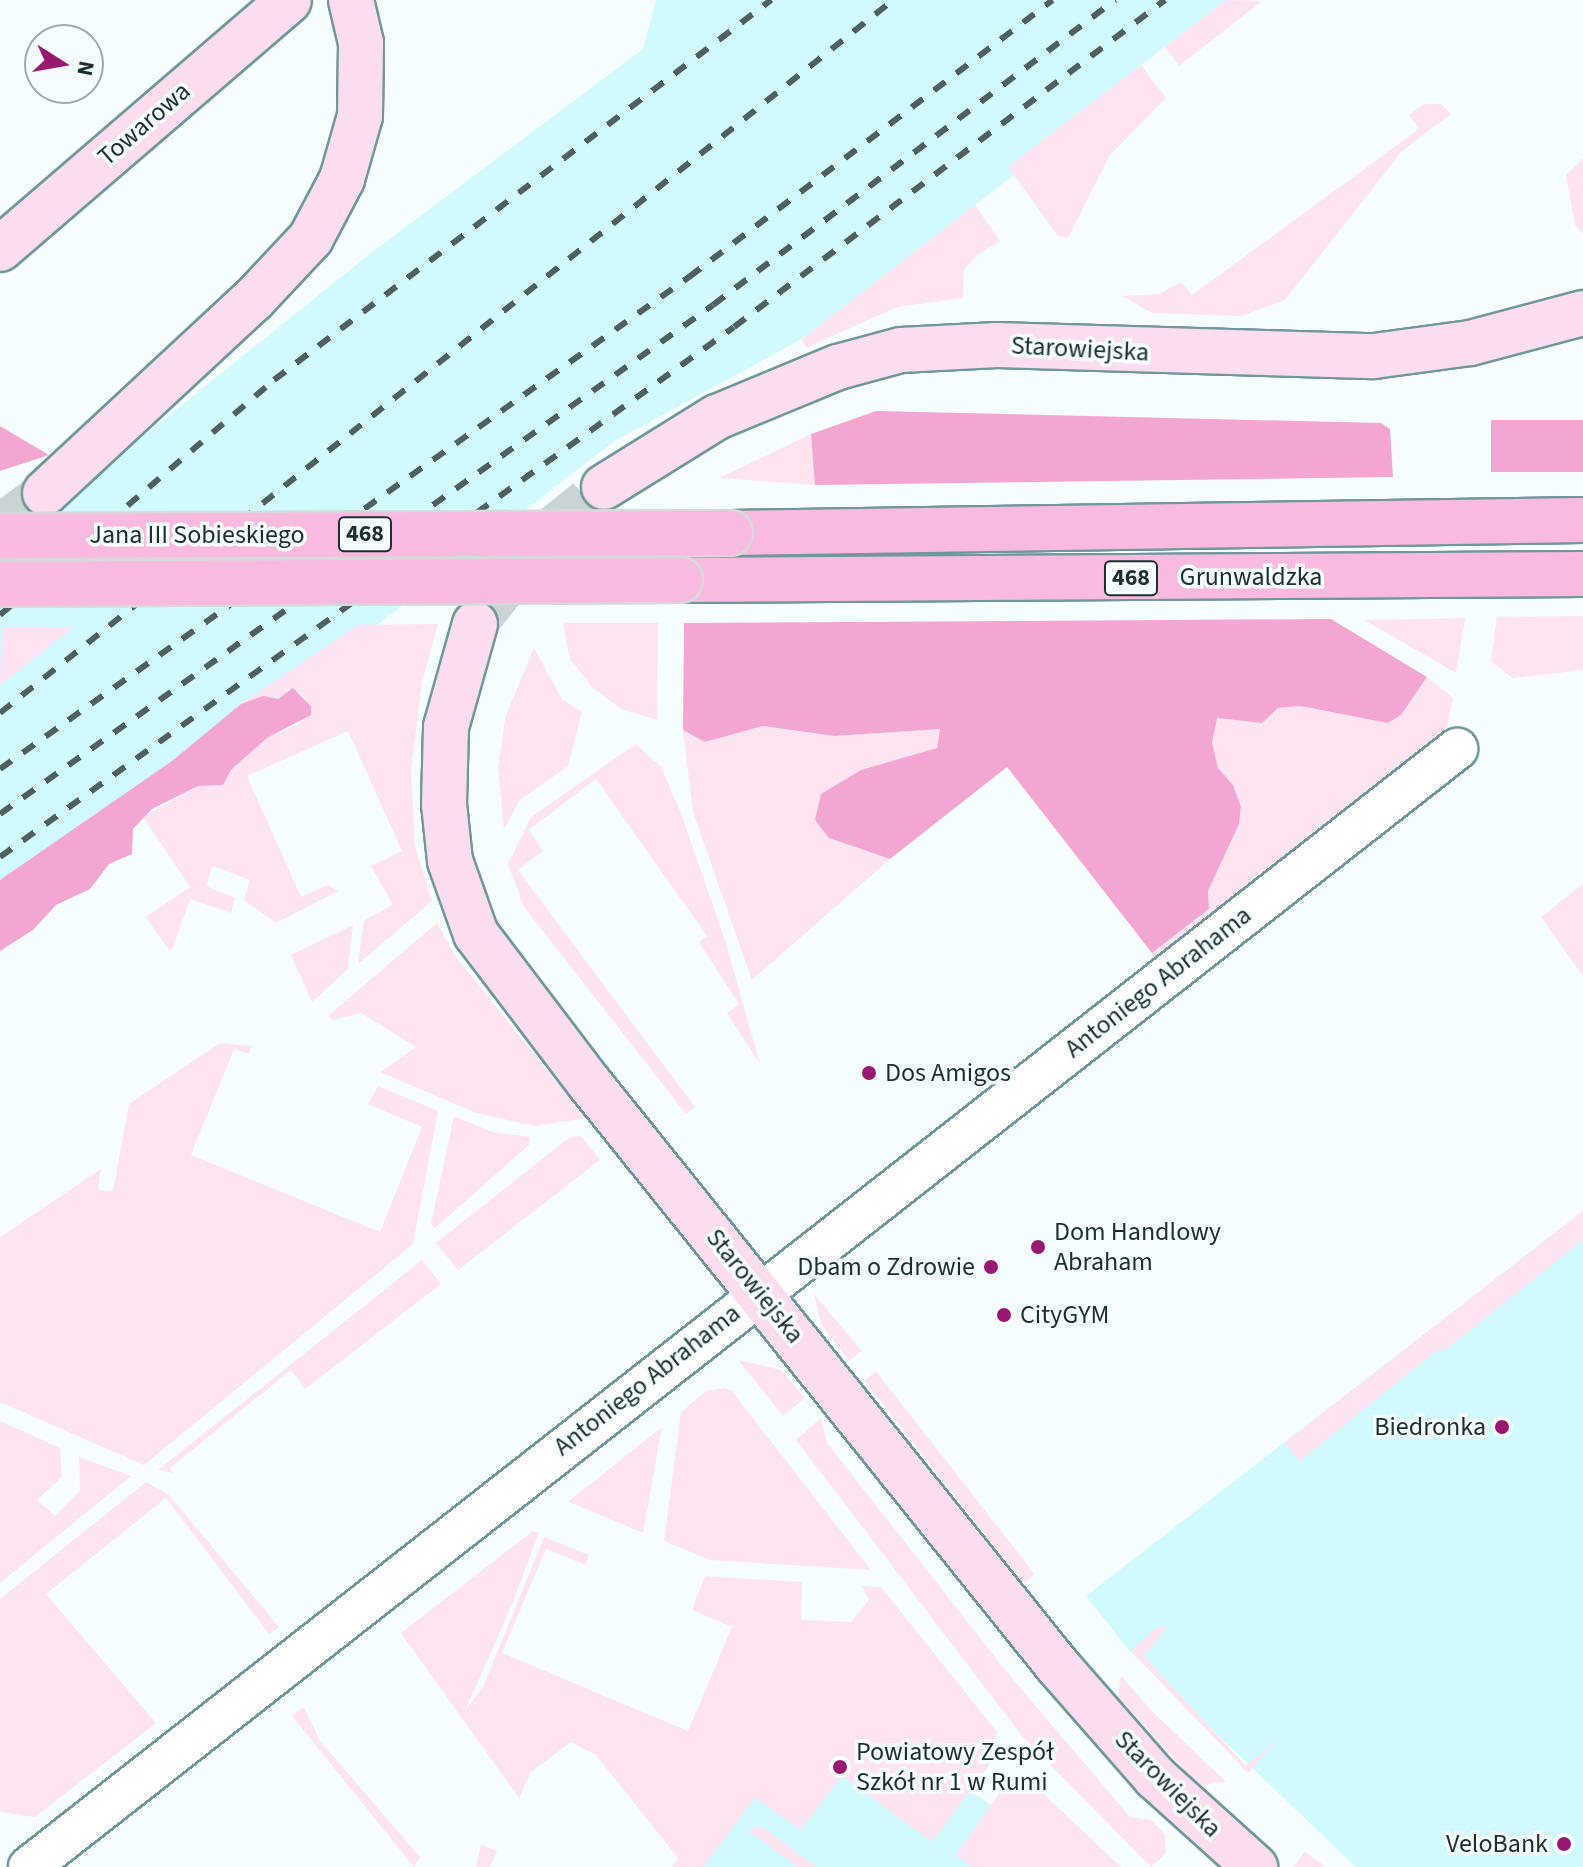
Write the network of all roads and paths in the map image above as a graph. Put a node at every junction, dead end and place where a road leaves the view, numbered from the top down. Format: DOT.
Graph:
graph roads {
  1 [pos="289,0"];
  2 [pos="351,0"];
  3 [pos="0,249"];
  4 [pos="1583,313"];
  5 [pos="604,487"];
  6 [pos="45,493"];
  7 [pos="1583,520"];
  8 [pos="730,533"];
  9 [pos="0,536"];
  10 [pos="1583,574"];
  11 [pos="680,580"];
  12 [pos="0,584"];
  13 [pos="475,624"];
  14 [pos="1457,749"];
  15 [pos="760,1291"];
  16 [pos="29,1867"];
  17 [pos="1255,1867"];
  1 -- 3 [label="main road, Towarowa"];
  2 -- 6 [label="main road"];
  4 -- 5 [label="main road, Starowiejska"];
  7 -- 8 [label="main road, Grunwaldzka / 468"];
  8 -- 9 [label="main road, Jana III Sobieskiego / 468, bridge"];
  10 -- 11 [label="main road, Grunwaldzka / 468"];
  11 -- 12 [label="main road, Jana III Sobieskiego / 468, bridge"];
  13 -- 15 [label="main road, Starowiejska"];
  14 -- 15 [label="street, Antoniego Abrahama"];
  15 -- 16 [label="street, Antoniego Abrahama"];
  15 -- 17 [label="main road, Starowiejska"];
}
